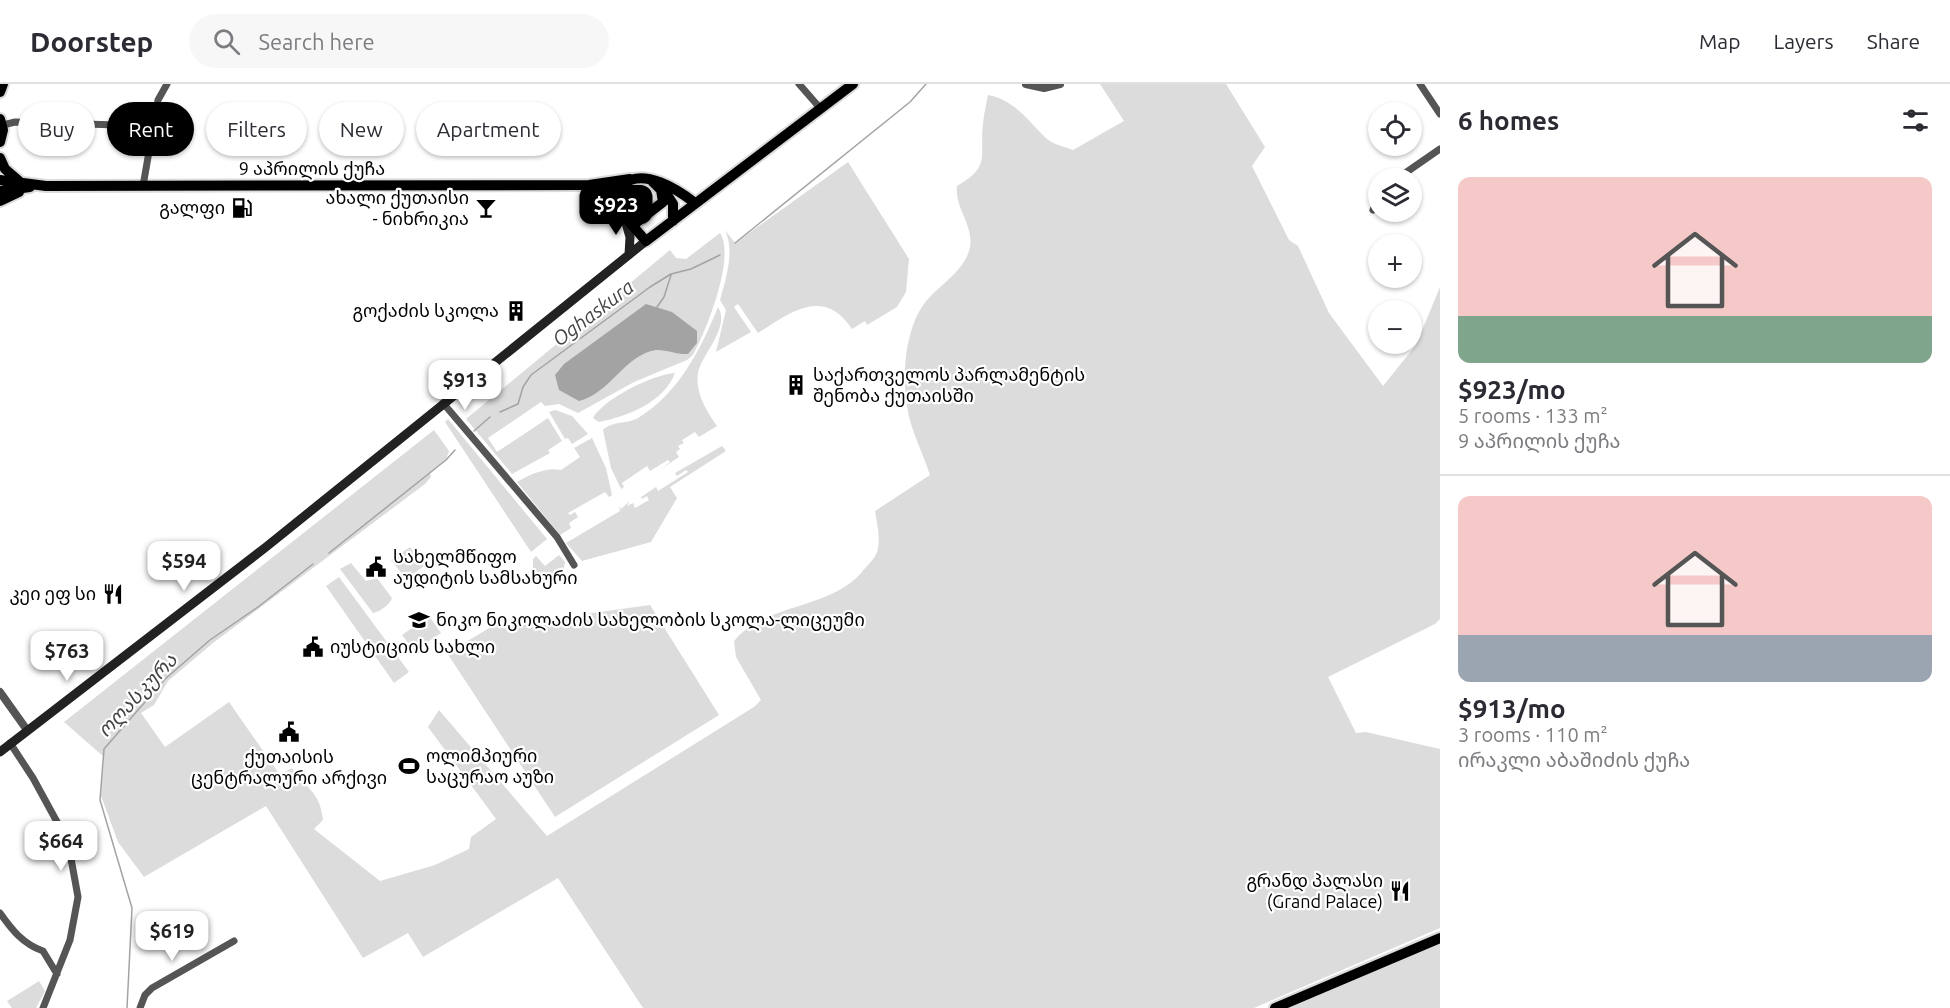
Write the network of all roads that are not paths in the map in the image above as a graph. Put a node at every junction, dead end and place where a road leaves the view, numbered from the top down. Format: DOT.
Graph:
graph roads {
  1 [pos="3,84"];
  2 [pos="166,84"];
  3 [pos="799,84"];
  4 [pos="853,84"];
  5 [pos="1026,84"];
  6 [pos="1060,84"];
  7 [pos="1420,84"];
  8 [pos="0,92"];
  9 [pos="158,102"];
  10 [pos="820,108"];
  11 [pos="1440,114"];
  12 [pos="1,122"];
  13 [pos="107,125"];
  14 [pos="0,142"];
  15 [pos="1440,149"];
  16 [pos="148,156"];
  17 [pos="0,158"];
  18 [pos="1412,168"];
  19 [pos="630,179"];
  20 [pos="0,180"];
  21 [pos="656,182"];
  22 [pos="592,185"];
  23 [pos="26,186"];
  24 [pos="143,186"];
  25 [pos="0,190"];
  26 [pos="0,201"];
  27 [pos="695,203"];
  28 [pos="624,216"];
  29 [pos="673,221"];
  30 [pos="646,241"];
  31 [pos="628,255"];
  32 [pos="443,403"];
  33 [pos="574,565"];
  34 [pos="0,692"];
  35 [pos="27,730"];
  36 [pos="10,743"];
  37 [pos="0,752"];
  38 [pos="0,913"];
  39 [pos="1440,938"];
  40 [pos="234,941"];
  41 [pos="57,974"];
  42 [pos="43,1008"];
  43 [pos="140,1008"];
  44 [pos="1275,1008"];
  1 -- 8 [label="main road"];
  2 -- 9 [label="street"];
  3 -- 10 [label="street"];
  4 -- 10 [label="main road"];
  5 -- 6 [label="street"];
  7 -- 11 [label="street"];
  10 -- 27 [label="main road"];
  12 -- 13 [label="street"];
  12 -- 14 [label="main road"];
  15 -- 18 [label="street"];
  16 -- 24 [label="street"];
  17 -- 23 [label="main road"];
  19 -- 21 [label="main road"];
  19 -- 22 [label="main road, 9 აპრილის ქუჩა"];
  19 -- 28 [label="main road"];
  20 -- 23 [label="main road"];
  21 -- 27 [label="main road"];
  21 -- 28 [label="main road"];
  21 -- 29 [label="main road"];
  22 -- 24 [label="main road, 9 აპრილის ქუჩა"];
  22 -- 28 [label="main road"];
  23 -- 24 [label="main road, 9 აპრილის ქუჩა"];
  23 -- 25 [label="main road"];
  23 -- 26 [label="main road"];
  27 -- 29 [label="main road"];
  28 -- 30 [label="main road"];
  28 -- 31 [label="main road"];
  29 -- 30 [label="main road"];
  30 -- 31 [label="main road"];
  31 -- 32 [label="main road"];
  32 -- 33 [label="street"];
  32 -- 35 [label="main road"];
  34 -- 35 [label="street"];
  35 -- 36 [label="main road"];
  36 -- 37 [label="main road"];
  36 -- 41 [label="street"];
  38 -- 41 [label="street"];
  39 -- 44 [label="main road"];
  40 -- 43 [label="street"];
  41 -- 42 [label="street"];
}
